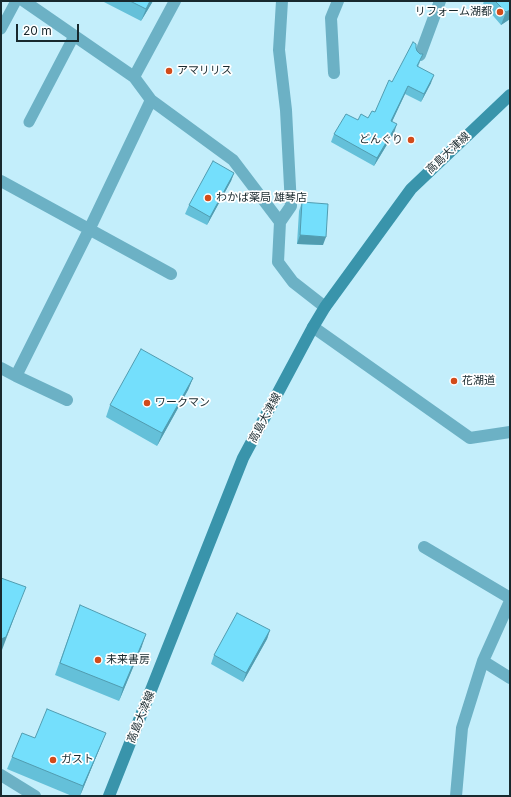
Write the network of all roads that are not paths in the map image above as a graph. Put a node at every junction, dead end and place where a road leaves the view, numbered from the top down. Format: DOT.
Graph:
graph roads {
  1 [pos="16,1"];
  2 [pos="24,1"];
  3 [pos="175,1"];
  4 [pos="282,1"];
  5 [pos="338,1"];
  6 [pos="440,1"];
  7 [pos="1,29"];
  8 [pos="74,36"];
  9 [pos="420,55"];
  10 [pos="334,72"];
  11 [pos="134,77"];
  12 [pos="510,95"];
  13 [pos="151,100"];
  14 [pos="29,122"];
  15 [pos="1,181"];
  16 [pos="280,222"];
  17 [pos="89,230"];
  18 [pos="171,274"];
  19 [pos="325,307"];
  20 [pos="313,327"];
  21 [pos="1,368"];
  22 [pos="16,376"];
  23 [pos="67,400"];
  24 [pos="510,432"];
  25 [pos="424,547"];
  26 [pos="510,598"];
  27 [pos="510,601"];
  28 [pos="483,661"];
  29 [pos="510,678"];
  30 [pos="1,775"];
  31 [pos="35,796"];
  32 [pos="109,796"];
  33 [pos="456,796"];
  1 -- 7 [label="lane"];
  2 -- 8 [label="street"];
  3 -- 11 [label="street"];
  4 -- 16 [label="street"];
  5 -- 10 [label="street"];
  6 -- 9 [label="street"];
  8 -- 11 [label="street"];
  8 -- 14 [label="lane"];
  11 -- 13 [label="street"];
  12 -- 19 [label="main road, 高島大津線"];
  13 -- 16 [label="street"];
  13 -- 17 [label="street"];
  15 -- 17 [label="street"];
  16 -- 19 [label="street"];
  17 -- 18 [label="street"];
  17 -- 22 [label="street"];
  19 -- 20 [label="main road, 高島大津線"];
  20 -- 24 [label="street"];
  20 -- 32 [label="main road, 高島大津線"];
  21 -- 22 [label="street"];
  22 -- 23 [label="street"];
  25 -- 26 [label="street"];
  27 -- 28 [label="street"];
  28 -- 29 [label="street"];
  28 -- 33 [label="street"];
  30 -- 31 [label="street"];
}
